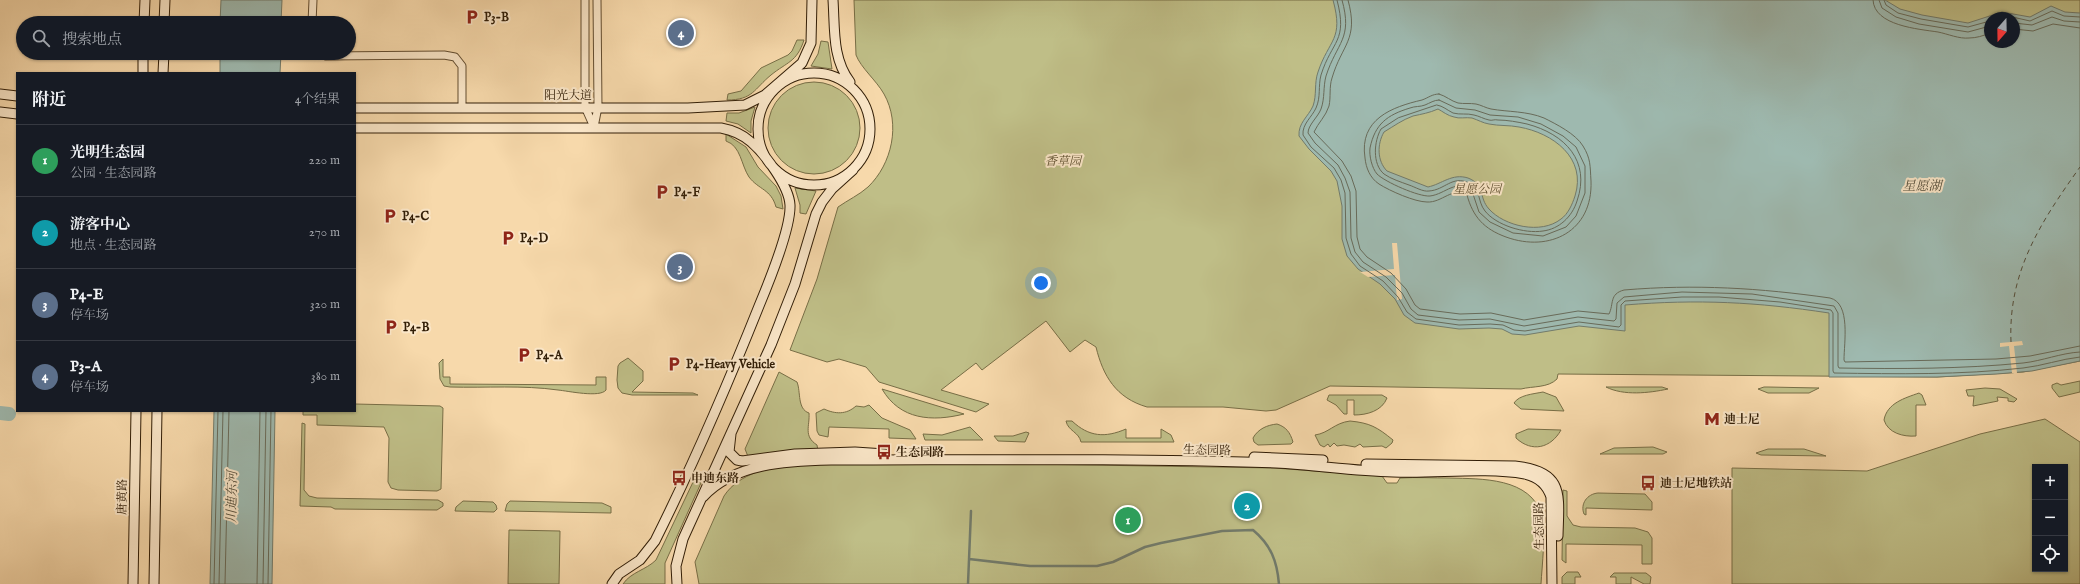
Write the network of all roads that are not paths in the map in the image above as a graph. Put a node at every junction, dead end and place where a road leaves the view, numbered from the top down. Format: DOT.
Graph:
graph roads {
  1 [pos="145,0"];
  2 [pos="165,0"];
  3 [pos="312,0"];
  4 [pos="585,0"];
  5 [pos="597,0"];
  6 [pos="812,0"];
  7 [pos="833,0"];
  8 [pos="144,16"];
  9 [pos="164,16"];
  10 [pos="312,16"];
  11 [pos="356,55"];
  12 [pos="144,60"];
  13 [pos="164,60"];
  14 [pos="143,72"];
  15 [pos="163,72"];
  16 [pos="776,86"];
  17 [pos="856,90"];
  18 [pos="0,94"];
  19 [pos="16,96"];
  20 [pos="462,107"];
  21 [pos="586,107"];
  22 [pos="598,107"];
  23 [pos="356,108"];
  24 [pos="0,112"];
  25 [pos="16,114"];
  26 [pos="594,127"];
  27 [pos="356,128"];
  28 [pos="768,161"];
  29 [pos="853,170"];
  30 [pos="136,412"];
  31 [pos="157,412"];
  32 [pos="731,434"];
  33 [pos="703,497"];
  34 [pos="133,584"];
  35 [pos="154,584"];
  36 [pos="612,584"];
  37 [pos="677,584"];
  38 [pos="1552,584"];
  39 [pos="1558,584"];
  1 -- 8 [label="street"];
  2 -- 9 [label="street"];
  3 -- 10 [label="street"];
  4 -- 21 [label="street"];
  5 -- 22 [label="street"];
  6 -- 16 [label="street"];
  7 -- 17 [label="street"];
  11 -- 20 [label="street"];
  12 -- 14 [label="street"];
  13 -- 15 [label="street"];
  16 -- 17 [label="street"];
  16 -- 22 [label="street, 阳光大道"];
  16 -- 28 [label="street"];
  17 -- 29 [label="street"];
  18 -- 19 [label="street"];
  20 -- 21 [label="street, 阳光大道"];
  20 -- 23 [label="street, 阳光大道"];
  21 -- 22 [label="street, 阳光大道"];
  21 -- 26 [label="street"];
  22 -- 26 [label="street"];
  24 -- 25 [label="street"];
  26 -- 27 [label="street"];
  26 -- 28 [label="street"];
  28 -- 29 [label="street"];
  28 -- 36 [label="street"];
  29 -- 32 [label="street"];
  30 -- 34 [label="street, 唐黄路"];
  31 -- 35 [label="street"];
  32 -- 33 [label="street"];
  32 -- 39 [label="street, 生态园路"];
  33 -- 37 [label="street"];
  33 -- 38 [label="street, 生态园路"];
}
